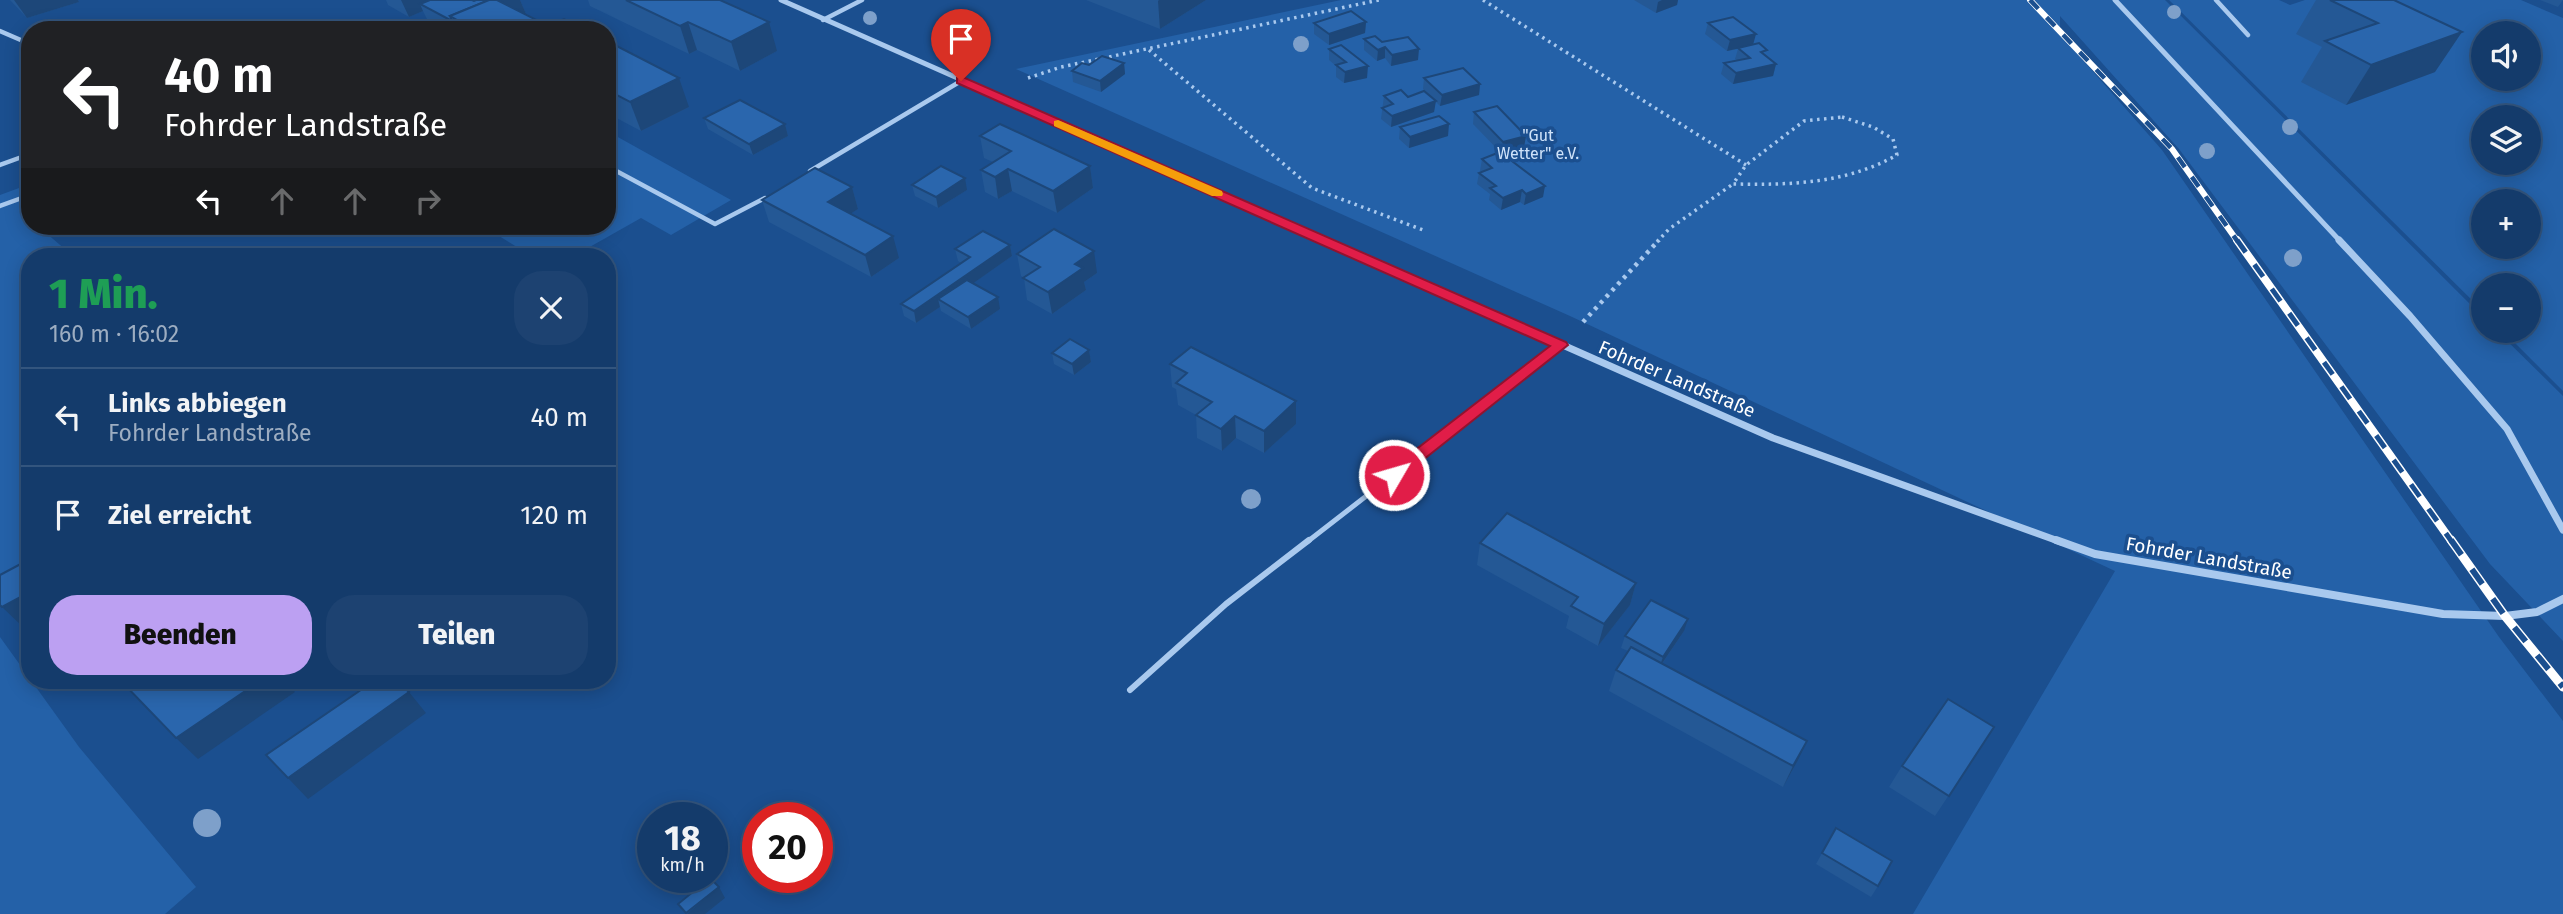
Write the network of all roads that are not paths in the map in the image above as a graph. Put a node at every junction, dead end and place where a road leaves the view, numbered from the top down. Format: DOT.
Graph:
graph roads {
  1 [pos="781,0"];
  2 [pos="862,0"];
  3 [pos="2115,0"];
  4 [pos="2216,0"];
  5 [pos="823,20"];
  6 [pos="0,31"];
  7 [pos="2248,35"];
  8 [pos="21,40"];
  9 [pos="961,81"];
  10 [pos="21,157"];
  11 [pos="0,165"];
  12 [pos="616,171"];
  13 [pos="806,174"];
  14 [pos="769,196"];
  15 [pos="21,198"];
  16 [pos="0,206"];
  17 [pos="1560,345"];
  18 [pos="2563,530"];
  19 [pos="2563,599"];
  20 [pos="1130,690"];
  1 -- 5 [label="street, Fohrder Landstraße"];
  2 -- 5 [label="lane"];
  3 -- 18 [label="street"];
  4 -- 7 [label="lane"];
  5 -- 9 [label="street, Fohrder Landstraße"];
  6 -- 8 [label="lane"];
  9 -- 13 [label="lane"];
  9 -- 17 [label="street, Fohrder Landstraße"];
  10 -- 11 [label="lane"];
  12 -- 14 [label="lane"];
  15 -- 16 [label="lane"];
  17 -- 19 [label="street, Fohrder Landstraße"];
  17 -- 20 [label="lane"];
}
